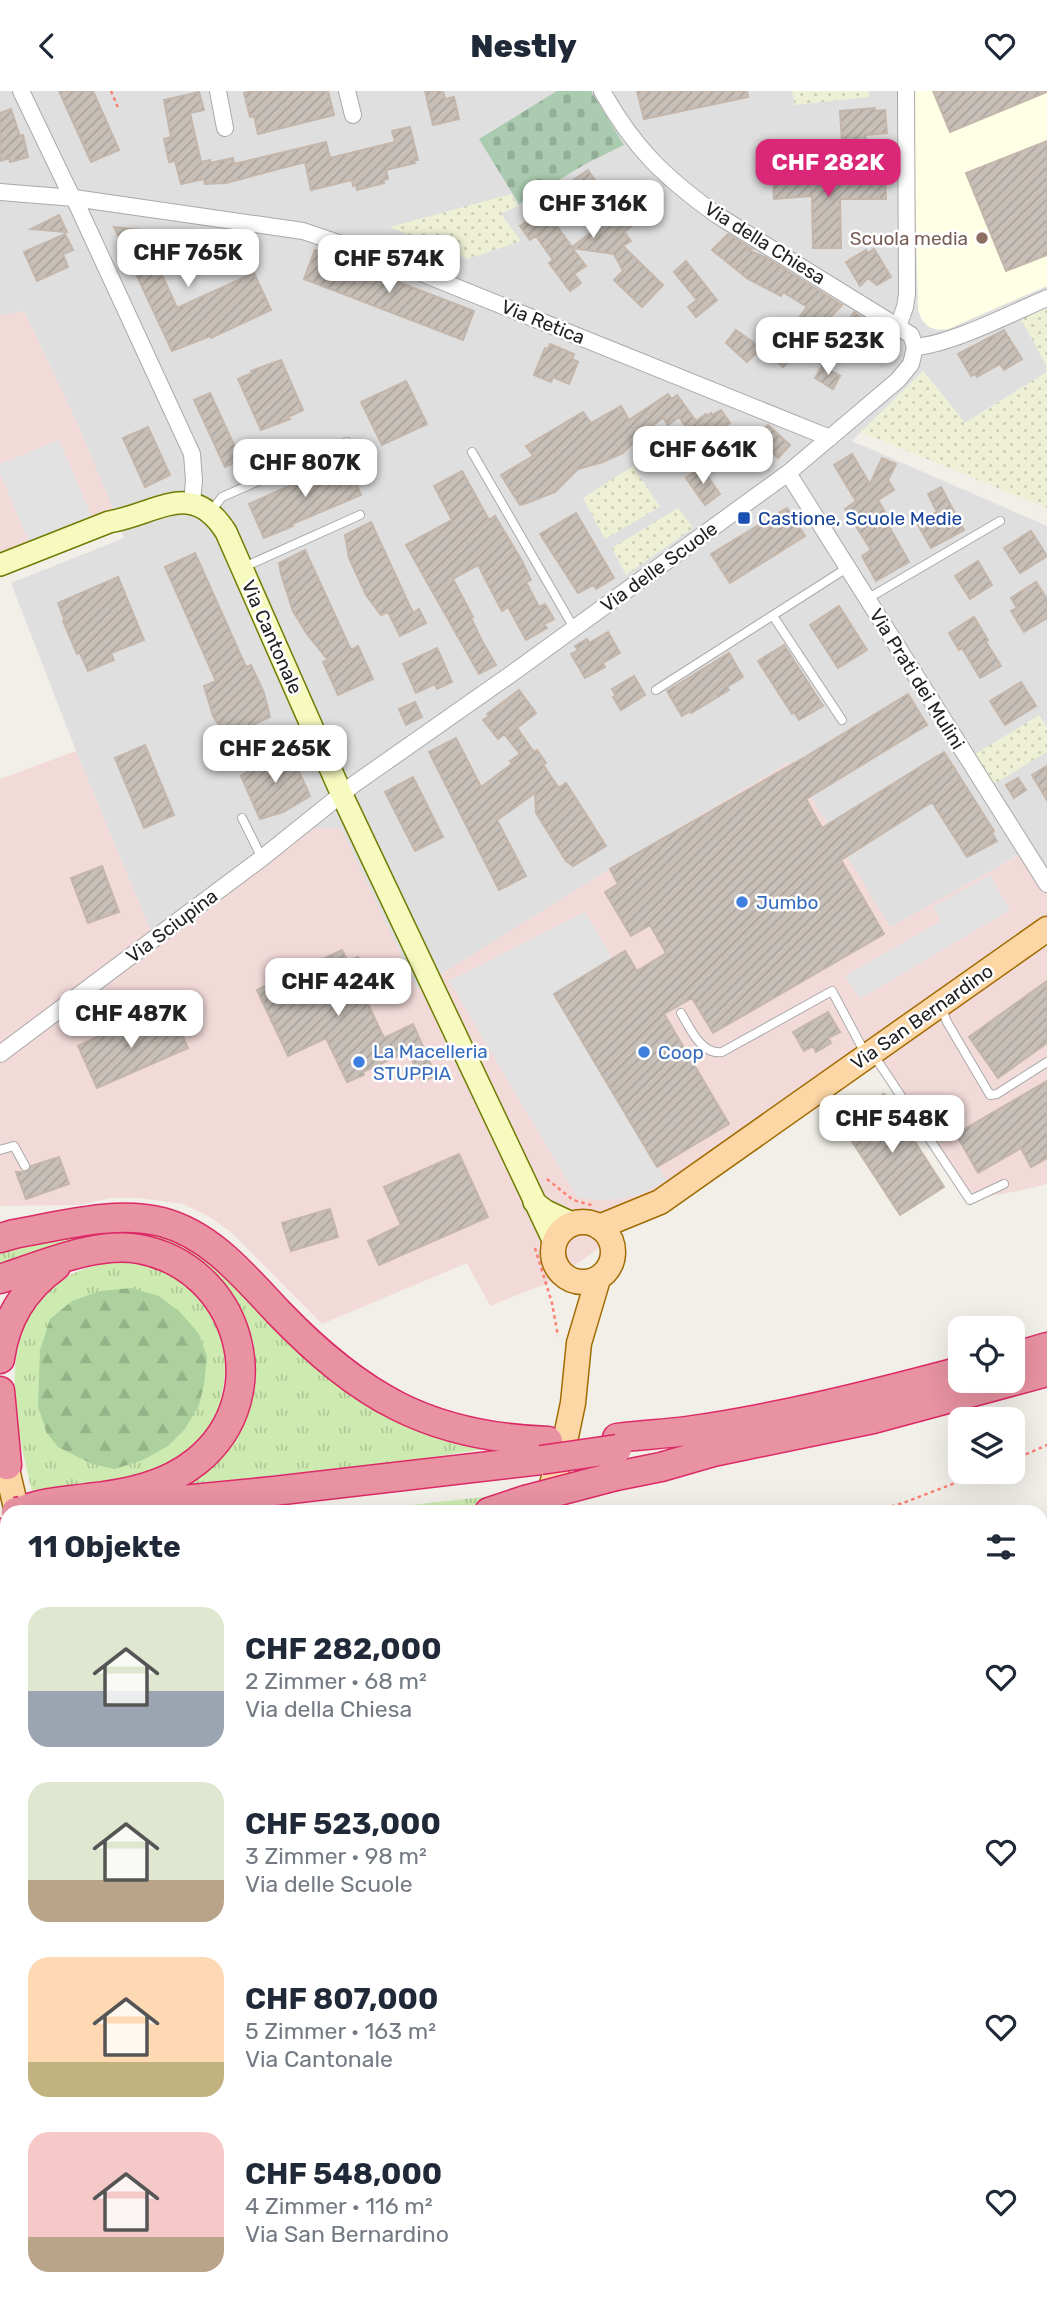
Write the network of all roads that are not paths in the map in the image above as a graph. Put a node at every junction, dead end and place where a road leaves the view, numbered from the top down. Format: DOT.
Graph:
graph roads {
  1 [pos="22,91"];
  2 [pos="218,91"];
  3 [pos="347,91"];
  4 [pos="602,91"];
  5 [pos="906,91"];
  6 [pos="353,115"];
  7 [pos="225,128"];
  8 [pos="0,192"];
  9 [pos="74,198"];
  10 [pos="1047,298"];
  11 [pos="898,327"];
  12 [pos="915,347"];
  13 [pos="830,438"];
  14 [pos="347,442"];
  15 [pos="471,452"];
  16 [pos="788,474"];
  17 [pos="201,507"];
  18 [pos="360,515"];
  19 [pos="128,519"];
  20 [pos="1000,521"];
  21 [pos="0,565"];
  22 [pos="242,568"];
  23 [pos="847,568"];
  24 [pos="0,579"];
  25 [pos="867,600"];
  26 [pos="773,616"];
  27 [pos="574,628"];
  28 [pos="656,690"];
  29 [pos="842,720"];
  30 [pos="342,795"];
  31 [pos="242,818"];
  32 [pos="262,859"];
  33 [pos="1047,884"];
  34 [pos="1047,929"];
  35 [pos="940,1003"];
  36 [pos="681,1013"];
  37 [pos="1,1051"];
  38 [pos="869,1054"];
  39 [pos="1047,1062"];
  40 [pos="0,1150"];
  41 [pos="25,1166"];
  42 [pos="1004,1184"];
  43 [pos="534,1202"];
  44 [pos="660,1202"];
  45 [pos="598,1217"];
  46 [pos="574,1224"];
  47 [pos="5,1234"];
  48 [pos="544,1245"];
  49 [pos="613,1253"];
  50 [pos="71,1257"];
  51 [pos="0,1279"];
  52 [pos="597,1279"];
  53 [pos="570,1280"];
  54 [pos="569,1340"];
  55 [pos="1047,1347"];
  56 [pos="1025,1353"];
  57 [pos="0,1359"];
  58 [pos="1047,1372"];
  59 [pos="948,1374"];
  60 [pos="0,1391"];
  61 [pos="4,1454"];
  62 [pos="617,1457"];
  63 [pos="537,1478"];
  64 [pos="27,1505"];
  65 [pos="56,1505"];
  66 [pos="93,1505"];
  67 [pos="276,1505"];
  68 [pos="499,1505"];
  1 -- 9 [label="street"];
  2 -- 7 [label="street"];
  3 -- 6 [label="street"];
  4 -- 11 [label="street, Via della Chiesa"];
  5 -- 11 [label="street"];
  8 -- 9 [label="street, Via Retica"];
  9 -- 13 [label="street, Via Retica"];
  9 -- 17 [label="street"];
  10 -- 12 [label="street"];
  11 -- 12 [label="street, Via della Chiesa"];
  12 -- 13 [label="street, Via delle Scuole"];
  13 -- 16 [label="street, Via delle Scuole"];
  14 -- 17 [label="lane"];
  15 -- 27 [label="lane"];
  16 -- 23 [label="street, Via Prati dei Mulini"];
  16 -- 27 [label="street, Via delle Scuole"];
  17 -- 19 [label="street"];
  17 -- 22 [label="street, Via Cantonale"];
  18 -- 22 [label="lane"];
  19 -- 21 [label="street"];
  19 -- 24 [label="street"];
  20 -- 25 [label="lane"];
  22 -- 30 [label="street, Via Cantonale"];
  23 -- 25 [label="street, Via Prati dei Mulini"];
  23 -- 26 [label="lane"];
  25 -- 33 [label="street, Via Prati dei Mulini"];
  26 -- 28 [label="lane"];
  26 -- 29 [label="lane"];
  27 -- 30 [label="street, Via delle Scuole"];
  30 -- 32 [label="street, Via Sciupina"];
  30 -- 43 [label="street, Via Cantonale"];
  31 -- 32 [label="lane"];
  32 -- 37 [label="street, Via Sciupina"];
  34 -- 35 [label="main road, Via San Bernardino"];
  35 -- 38 [label="main road, Via San Bernardino"];
  35 -- 39 [label="lane"];
  36 -- 38 [label="lane"];
  38 -- 42 [label="lane"];
  38 -- 44 [label="main road, Via San Bernardino"];
  40 -- 41 [label="lane"];
  43 -- 46 [label="street"];
  43 -- 48 [label="street, Via Cantonale"];
  44 -- 45 [label="main road, Via San Bernardino"];
  44 -- 49 [label="main road, Via San Bernardino"];
  45 -- 46 [label="main road"];
  45 -- 49 [label="main road"];
  46 -- 48 [label="main road"];
  47 -- 63 [label="highway"];
  48 -- 53 [label="main road"];
  49 -- 52 [label="main road"];
  50 -- 51 [label="highway"];
  50 -- 57 [label="highway"];
  50 -- 65 [label="highway"];
  52 -- 53 [label="main road"];
  52 -- 54 [label="main road"];
  53 -- 54 [label="main road"];
  54 -- 63 [label="main road"];
  55 -- 56 [label="highway"];
  58 -- 62 [label="highway"];
  59 -- 62 [label="highway"];
  60 -- 61 [label="highway"];
  61 -- 64 [label="main road"];
  62 -- 63 [label="highway"];
  62 -- 63 [label="highway"];
  63 -- 66 [label="highway"];
  63 -- 67 [label="highway"];
  63 -- 68 [label="highway"];
}
